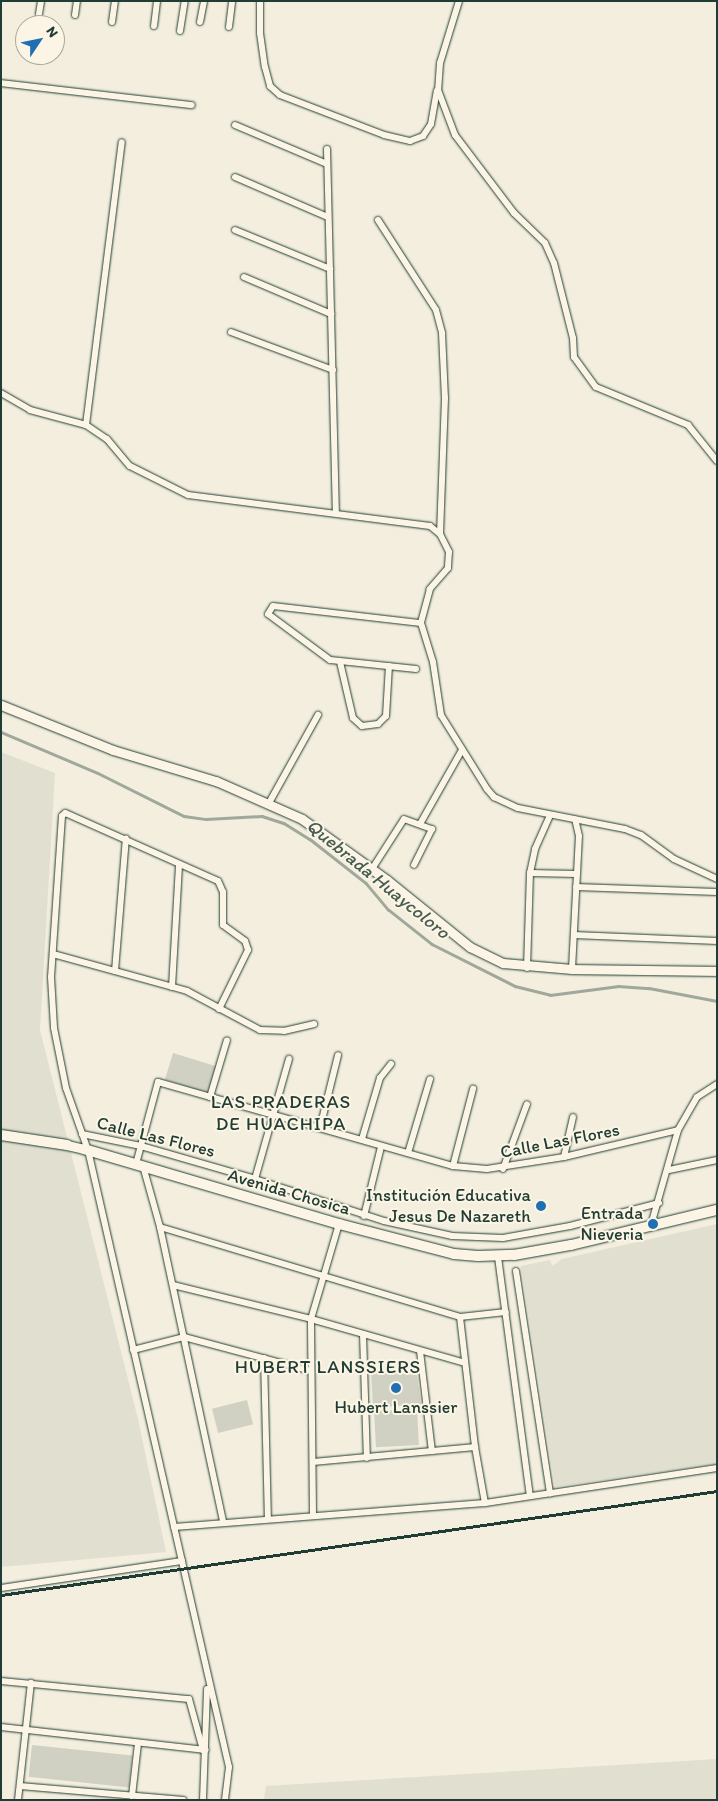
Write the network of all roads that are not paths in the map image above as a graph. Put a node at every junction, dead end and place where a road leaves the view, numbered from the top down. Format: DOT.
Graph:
graph roads {
  1 [pos="41,1"];
  2 [pos="77,1"];
  3 [pos="115,1"];
  4 [pos="157,1"];
  5 [pos="185,1"];
  6 [pos="204,1"];
  7 [pos="232,1"];
  8 [pos="260,1"];
  9 [pos="459,1"];
  10 [pos="39,14"];
  11 [pos="75,15"];
  12 [pos="112,22"];
  13 [pos="200,22"];
  14 [pos="154,26"];
  15 [pos="229,26"];
  16 [pos="180,31"];
  17 [pos="1,84"];
  18 [pos="438,90"];
  19 [pos="192,104"];
  20 [pos="236,125"];
  21 [pos="122,142"];
  22 [pos="327,149"];
  23 [pos="327,164"];
  24 [pos="234,177"];
  25 [pos="328,217"];
  26 [pos="378,220"];
  27 [pos="236,230"];
  28 [pos="330,269"];
  29 [pos="244,276"];
  30 [pos="331,314"];
  31 [pos="231,332"];
  32 [pos="333,370"];
  33 [pos="1,393"];
  34 [pos="86,425"];
  35 [pos="717,461"];
  36 [pos="336,512"];
  37 [pos="440,534"];
  38 [pos="422,623"];
  39 [pos="340,662"];
  40 [pos="389,666"];
  41 [pos="416,669"];
  42 [pos="1,705"];
  43 [pos="318,715"];
  44 [pos="462,750"];
  45 [pos="269,803"];
  46 [pos="550,815"];
  47 [pos="575,819"];
  48 [pos="420,824"];
  49 [pos="126,838"];
  50 [pos="179,864"];
  51 [pos="414,865"];
  52 [pos="372,869"];
  53 [pos="530,873"];
  54 [pos="577,874"];
  55 [pos="717,878"];
  56 [pos="576,887"];
  57 [pos="717,892"];
  58 [pos="574,935"];
  59 [pos="717,941"];
  60 [pos="53,954"];
  61 [pos="527,968"];
  62 [pos="572,969"];
  63 [pos="115,971"];
  64 [pos="717,971"];
  65 [pos="172,987"];
  66 [pos="219,1009"];
  67 [pos="314,1024"];
  68 [pos="227,1040"];
  69 [pos="338,1055"];
  70 [pos="289,1059"];
  71 [pos="391,1064"];
  72 [pos="430,1079"];
  73 [pos="717,1084"];
  74 [pos="473,1089"];
  75 [pos="210,1097"];
  76 [pos="527,1104"];
  77 [pos="273,1116"];
  78 [pos="573,1117"];
  79 [pos="320,1128"];
  80 [pos="678,1130"];
  81 [pos="82,1134"];
  82 [pos="1,1135"];
  83 [pos="362,1139"];
  84 [pos="66,1145"];
  85 [pos="140,1146"];
  86 [pos="381,1146"];
  87 [pos="86,1150"];
  88 [pos="408,1153"];
  89 [pos="564,1157"];
  90 [pos="717,1160"];
  91 [pos="139,1165"];
  92 [pos="453,1166"];
  93 [pos="503,1169"];
  94 [pos="669,1170"];
  95 [pos="255,1179"];
  96 [pos="658,1202"];
  97 [pos="717,1210"];
  98 [pos="364,1216"];
  99 [pos="339,1224"];
  100 [pos="651,1225"];
  101 [pos="160,1227"];
  102 [pos="498,1257"];
  103 [pos="516,1271"];
  104 [pos="323,1275"];
  105 [pos="173,1285"];
  106 [pos="506,1312"];
  107 [pos="460,1317"];
  108 [pos="311,1319"];
  109 [pos="363,1334"];
  110 [pos="184,1337"];
  111 [pos="133,1350"];
  112 [pos="420,1351"];
  113 [pos="264,1358"];
  114 [pos="465,1364"];
  115 [pos="311,1371"];
  116 [pos="475,1447"];
  117 [pos="432,1452"];
  118 [pos="367,1458"];
  119 [pos="313,1462"];
  120 [pos="717,1468"];
  121 [pos="550,1493"];
  122 [pos="530,1496"];
  123 [pos="485,1503"];
  124 [pos="313,1515"];
  125 [pos="268,1519"];
  126 [pos="223,1522"];
  127 [pos="174,1527"];
  128 [pos="182,1561"];
  129 [pos="1,1588"];
  130 [pos="207,1679"];
  131 [pos="1,1681"];
  132 [pos="31,1684"];
  133 [pos="1,1727"];
  134 [pos="26,1730"];
  135 [pos="138,1743"];
  136 [pos="204,1750"];
  137 [pos="20,1786"];
  138 [pos="132,1796"];
  139 [pos="18,1800"];
  140 [pos="183,1800"];
  141 [pos="203,1800"];
  142 [pos="225,1800"];
  1 -- 10 [label="street"];
  2 -- 11 [label="street"];
  3 -- 12 [label="street"];
  4 -- 14 [label="street"];
  5 -- 16 [label="street"];
  6 -- 13 [label="street"];
  7 -- 15 [label="street"];
  8 -- 18 [label="street"];
  9 -- 18 [label="street"];
  17 -- 19 [label="street"];
  18 -- 35 [label="street"];
  20 -- 23 [label="street"];
  21 -- 34 [label="street"];
  22 -- 23 [label="street"];
  23 -- 25 [label="street"];
  24 -- 25 [label="street"];
  25 -- 28 [label="street"];
  26 -- 37 [label="street"];
  27 -- 28 [label="street"];
  28 -- 30 [label="street"];
  29 -- 30 [label="street"];
  30 -- 32 [label="street"];
  31 -- 32 [label="street"];
  32 -- 36 [label="street"];
  33 -- 34 [label="street"];
  34 -- 36 [label="street"];
  36 -- 37 [label="street"];
  37 -- 38 [label="street"];
  38 -- 39 [label="street"];
  38 -- 44 [label="street"];
  39 -- 40 [label="street"];
  39 -- 40 [label="street"];
  40 -- 41 [label="street"];
  42 -- 45 [label="main road"];
  43 -- 45 [label="street"];
  44 -- 46 [label="street"];
  44 -- 48 [label="street"];
  45 -- 52 [label="main road"];
  46 -- 47 [label="street"];
  46 -- 53 [label="street"];
  47 -- 54 [label="street"];
  47 -- 55 [label="street"];
  48 -- 51 [label="street"];
  48 -- 52 [label="street"];
  49 -- 50 [label="street"];
  49 -- 60 [label="street"];
  49 -- 63 [label="street"];
  50 -- 65 [label="street"];
  50 -- 66 [label="street"];
  52 -- 61 [label="main road"];
  53 -- 54 [label="street"];
  53 -- 61 [label="street"];
  54 -- 56 [label="street"];
  56 -- 57 [label="street"];
  56 -- 58 [label="street"];
  58 -- 59 [label="street"];
  58 -- 62 [label="street"];
  60 -- 63 [label="street"];
  60 -- 81 [label="street"];
  61 -- 62 [label="main road"];
  62 -- 64 [label="main road"];
  63 -- 65 [label="street"];
  65 -- 66 [label="street"];
  66 -- 67 [label="street"];
  68 -- 75 [label="street"];
  69 -- 79 [label="street"];
  70 -- 77 [label="street"];
  71 -- 83 [label="street"];
  72 -- 88 [label="street"];
  73 -- 80 [label="street"];
  74 -- 92 [label="street"];
  75 -- 77 [label="street, Calle Las Flores"];
  75 -- 85 [label="street, Calle Las Flores"];
  76 -- 93 [label="street"];
  77 -- 79 [label="street, Calle Las Flores"];
  77 -- 95 [label="street"];
  78 -- 89 [label="street"];
  79 -- 83 [label="street, Calle Las Flores"];
  80 -- 89 [label="street, Calle Las Flores"];
  80 -- 94 [label="street"];
  81 -- 85 [label="street, Calle Las Flores"];
  81 -- 87 [label="street"];
  82 -- 84 [label="main road, Avenida Chosica"];
  83 -- 86 [label="street, Calle Las Flores"];
  84 -- 87 [label="main road, Avenida Chosica"];
  85 -- 91 [label="street"];
  85 -- 95 [label="street, Calle Las Flores"];
  86 -- 88 [label="street, Calle Las Flores"];
  86 -- 98 [label="street"];
  87 -- 91 [label="main road, Avenida Chosica"];
  87 -- 111 [label="street"];
  88 -- 92 [label="street, Calle Las Flores"];
  89 -- 93 [label="street, Calle Las Flores"];
  90 -- 94 [label="street"];
  91 -- 99 [label="main road, Avenida Chosica"];
  91 -- 101 [label="street"];
  92 -- 93 [label="street, Calle Las Flores"];
  94 -- 96 [label="street"];
  95 -- 98 [label="street, Calle Las Flores"];
  96 -- 98 [label="street, Calle Las Flores"];
  96 -- 100 [label="street"];
  97 -- 100 [label="main road, Avenida Chosica"];
  99 -- 102 [label="main road, Avenida Chosica"];
  99 -- 104 [label="street"];
  100 -- 102 [label="main road, Avenida Chosica"];
  101 -- 104 [label="street"];
  101 -- 105 [label="street"];
  102 -- 106 [label="street"];
  103 -- 121 [label="street"];
  104 -- 107 [label="street"];
  104 -- 108 [label="street"];
  105 -- 108 [label="street"];
  105 -- 110 [label="street"];
  106 -- 107 [label="street"];
  106 -- 122 [label="street"];
  107 -- 114 [label="street"];
  108 -- 109 [label="street"];
  108 -- 115 [label="street"];
  109 -- 112 [label="street"];
  109 -- 118 [label="street"];
  110 -- 111 [label="street"];
  110 -- 113 [label="street"];
  110 -- 126 [label="street"];
  111 -- 127 [label="street"];
  112 -- 114 [label="street"];
  112 -- 117 [label="street"];
  113 -- 115 [label="street"];
  113 -- 125 [label="street"];
  114 -- 116 [label="street"];
  115 -- 119 [label="street"];
  116 -- 117 [label="street"];
  116 -- 123 [label="street"];
  117 -- 118 [label="street"];
  118 -- 119 [label="street"];
  119 -- 124 [label="street"];
  120 -- 121 [label="street"];
  121 -- 122 [label="street"];
  122 -- 123 [label="street"];
  123 -- 124 [label="street"];
  124 -- 125 [label="street"];
  125 -- 126 [label="street"];
  126 -- 127 [label="street"];
  127 -- 128 [label="street"];
  128 -- 129 [label="street"];
  128 -- 130 [label="street"];
  130 -- 136 [label="street"];
  130 -- 142 [label="street"];
  131 -- 132 [label="street"];
  132 -- 134 [label="street"];
  132 -- 136 [label="street"];
  133 -- 134 [label="street"];
  134 -- 135 [label="street"];
  134 -- 137 [label="street"];
  135 -- 136 [label="street"];
  135 -- 138 [label="street"];
  136 -- 141 [label="street"];
  137 -- 138 [label="street"];
  137 -- 139 [label="street"];
  138 -- 140 [label="street"];
}
